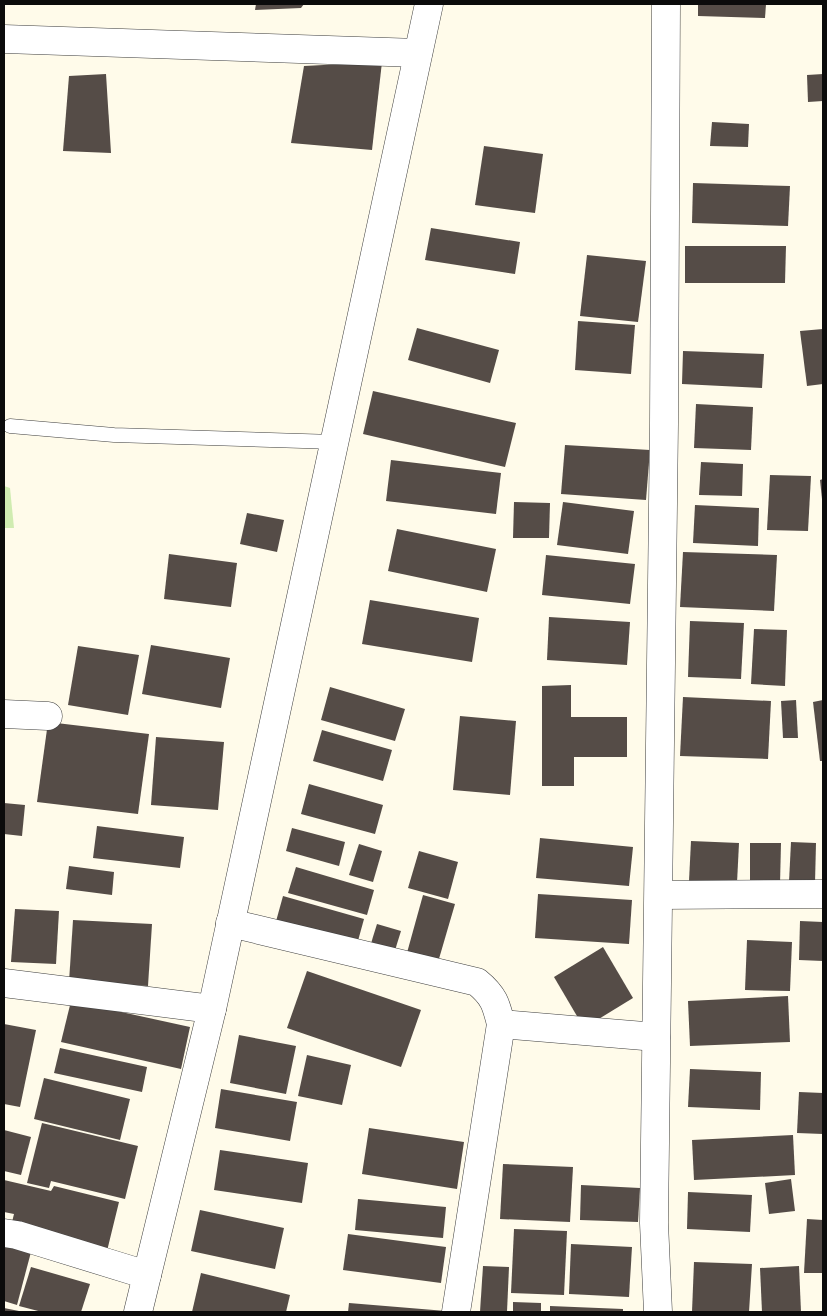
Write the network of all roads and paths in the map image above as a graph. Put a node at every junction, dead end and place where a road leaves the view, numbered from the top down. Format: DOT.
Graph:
graph roads {
  1 [pos="429,4"];
  2 [pos="666,4"];
  3 [pos="4,39"];
  4 [pos="418,53"];
  5 [pos="10,426"];
  6 [pos="335,442"];
  7 [pos="4,714"];
  8 [pos="48,716"];
  9 [pos="823,894"];
  10 [pos="659,895"];
  11 [pos="230,924"];
  12 [pos="4,983"];
  13 [pos="212,1009"];
  14 [pos="501,1024"];
  15 [pos="656,1037"];
  16 [pos="4,1233"];
  17 [pos="147,1275"];
  18 [pos="138,1312"];
  19 [pos="456,1312"];
  20 [pos="658,1312"];
  1 -- 4 [label="street"];
  2 -- 10 [label="street"];
  3 -- 4 [label="street"];
  4 -- 6 [label="street"];
  5 -- 6 [label="lane"];
  6 -- 11 [label="street"];
  7 -- 8 [label="street"];
  9 -- 10 [label="street"];
  10 -- 15 [label="street"];
  11 -- 13 [label="street"];
  11 -- 14 [label="street"];
  12 -- 13 [label="street"];
  13 -- 17 [label="street"];
  14 -- 15 [label="street"];
  14 -- 19 [label="street"];
  15 -- 20 [label="street"];
  16 -- 17 [label="street"];
  17 -- 18 [label="street"];
}
